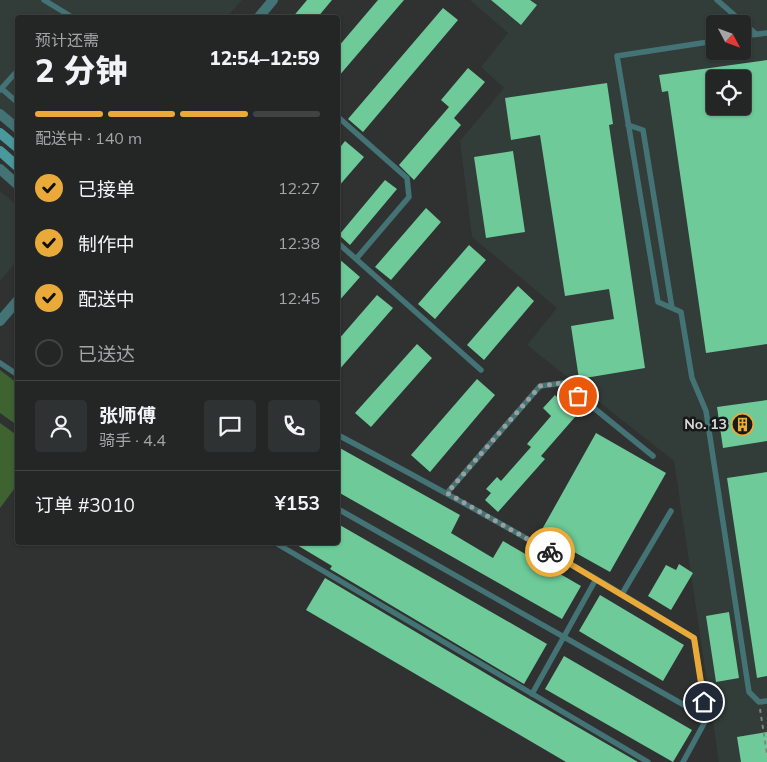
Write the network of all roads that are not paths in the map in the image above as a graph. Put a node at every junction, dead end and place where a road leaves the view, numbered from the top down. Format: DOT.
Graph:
graph roads {
  1 [pos="44,0"];
  2 [pos="273,0"];
  3 [pos="717,0"];
  4 [pos="66,15"];
  5 [pos="260,15"];
  6 [pos="767,32"];
  7 [pos="756,34"];
  8 [pos="751,35"];
  9 [pos="706,42"];
  10 [pos="15,74"];
  11 [pos="1,90"];
  12 [pos="15,100"];
  13 [pos="0,114"];
  14 [pos="340,119"];
  15 [pos="628,125"];
  16 [pos="15,126"];
  17 [pos="0,133"];
  18 [pos="15,146"];
  19 [pos="0,151"];
  20 [pos="15,164"];
  21 [pos="0,169"];
  22 [pos="15,182"];
  23 [pos="340,245"];
  24 [pos="356,259"];
  25 [pos="15,303"];
  26 [pos="672,308"];
  27 [pos="0,320"];
  28 [pos="0,363"];
  29 [pos="481,370"];
  30 [pos="15,373"];
  31 [pos="340,437"];
  32 [pos="653,456"];
  33 [pos="447,493"];
  34 [pos="340,510"];
  35 [pos="671,511"];
  36 [pos="279,545"];
  37 [pos="596,579"];
  38 [pos="622,594"];
  39 [pos="563,636"];
  40 [pos="532,694"];
  41 [pos="767,701"];
  42 [pos="707,718"];
  43 [pos="648,762"];
  44 [pos="683,762"];
  1 -- 4 [label="lane"];
  2 -- 5 [label="street"];
  3 -- 7 [label="lane"];
  6 -- 7 [label="lane"];
  7 -- 8 [label="lane"];
  9 -- 15 [label="lane"];
  10 -- 11 [label="lane"];
  11 -- 12 [label="lane"];
  13 -- 16 [label="street"];
  14 -- 24 [label="lane"];
  15 -- 26 [label="lane"];
  15 -- 26 [label="lane"];
  17 -- 18 [label="main road"];
  19 -- 20 [label="main road"];
  21 -- 22 [label="street"];
  23 -- 24 [label="lane"];
  24 -- 29 [label="lane"];
  25 -- 27 [label="street"];
  26 -- 41 [label="lane"];
  28 -- 30 [label="lane"];
  31 -- 33 [label="lane"];
  32 -- 33 [label="lane"];
  33 -- 37 [label="lane"];
  34 -- 39 [label="lane"];
  35 -- 38 [label="lane"];
  36 -- 40 [label="lane"];
  37 -- 38 [label="lane"];
  37 -- 39 [label="lane"];
  38 -- 42 [label="lane"];
  39 -- 40 [label="lane"];
  39 -- 42 [label="lane"];
  40 -- 43 [label="lane"];
  42 -- 44 [label="lane"];
}
